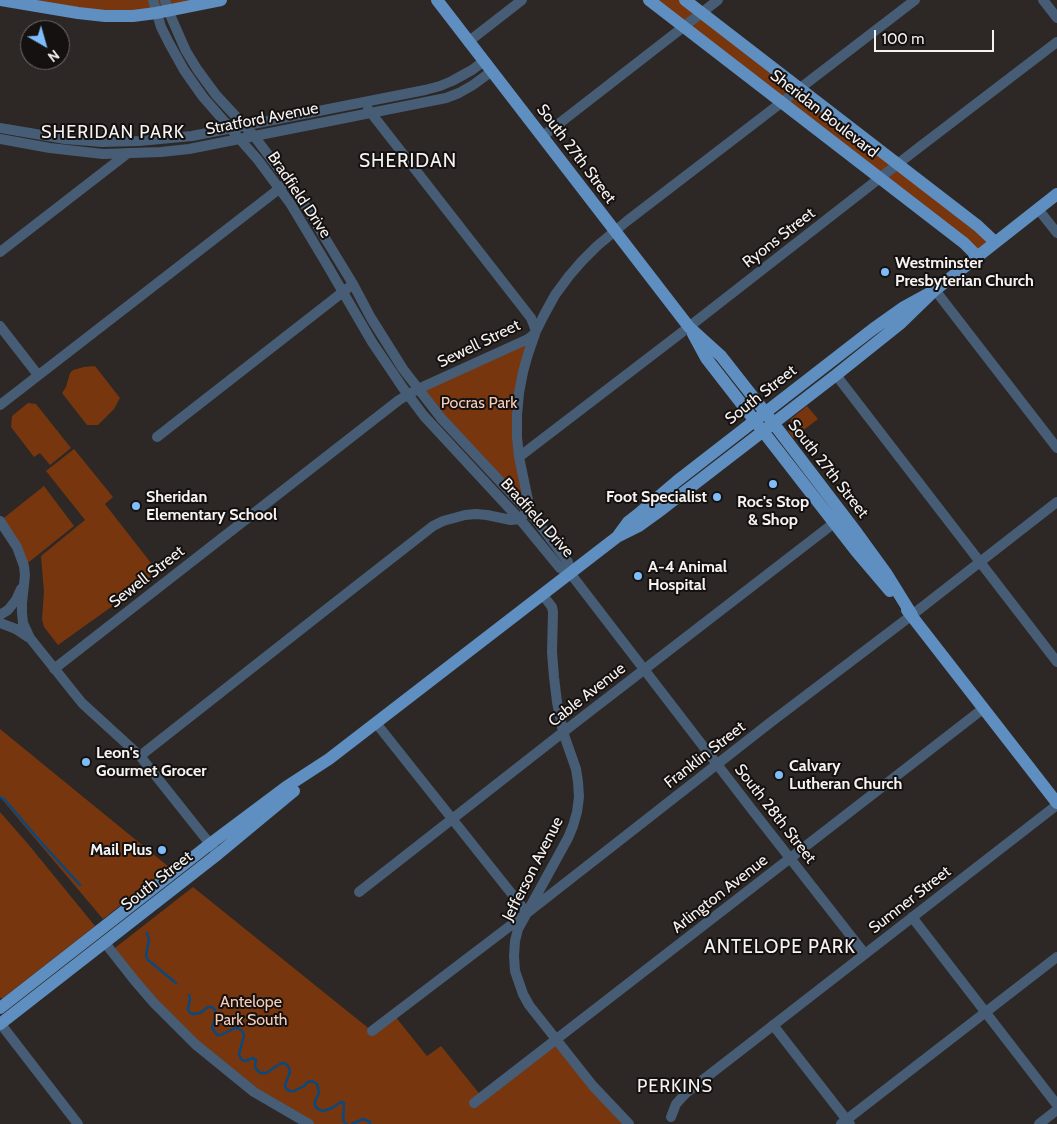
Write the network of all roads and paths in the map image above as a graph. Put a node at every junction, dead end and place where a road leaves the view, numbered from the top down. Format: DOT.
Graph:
graph roads {
  1 [pos="0,0"];
  2 [pos="221,0"];
  3 [pos="437,0"];
  4 [pos="522,0"];
  5 [pos="650,0"];
  6 [pos="685,0"];
  7 [pos="718,0"];
  8 [pos="915,0"];
  9 [pos="1043,0"];
  10 [pos="161,6"];
  11 [pos="702,13"];
  12 [pos="1057,18"];
  13 [pos="684,27"];
  14 [pos="468,42"];
  15 [pos="1057,42"];
  16 [pos="488,66"];
  17 [pos="800,89"];
  18 [pos="364,102"];
  19 [pos="782,102"];
  20 [pos="370,113"];
  21 [pos="245,126"];
  22 [pos="0,128"];
  23 [pos="231,129"];
  24 [pos="254,136"];
  25 [pos="543,136"];
  26 [pos="0,139"];
  27 [pos="240,139"];
  28 [pos="139,141"];
  29 [pos="127,154"];
  30 [pos="898,164"];
  31 [pos="880,178"];
  32 [pos="289,181"];
  33 [pos="279,188"];
  34 [pos="1057,194"];
  35 [pos="1038,209"];
  36 [pos="615,232"];
  37 [pos="1057,233"];
  38 [pos="995,242"];
  39 [pos="0,252"];
  40 [pos="977,256"];
  41 [pos="353,284"];
  42 [pos="935,290"];
  43 [pos="342,292"];
  44 [pos="0,326"];
  45 [pos="689,327"];
  46 [pos="536,331"];
  47 [pos="38,375"];
  48 [pos="836,375"];
  49 [pos="418,390"];
  50 [pos="408,395"];
  51 [pos="0,405"];
  52 [pos="764,422"];
  53 [pos="157,437"];
  54 [pos="1057,448"];
  55 [pos="519,457"];
  56 [pos="1057,502"];
  57 [pos="528,511"];
  58 [pos="519,519"];
  59 [pos="0,521"];
  60 [pos="834,523"];
  61 [pos="980,562"];
  62 [pos="570,573"];
  63 [pos="23,583"];
  64 [pos="542,594"];
  65 [pos="0,615"];
  66 [pos="912,615"];
  67 [pos="0,623"];
  68 [pos="30,638"];
  69 [pos="1057,662"];
  70 [pos="54,669"];
  71 [pos="644,670"];
  72 [pos="984,708"];
  73 [pos="376,723"];
  74 [pos="564,732"];
  75 [pos="140,756"];
  76 [pos="718,765"];
  77 [pos="1057,804"];
  78 [pos="452,819"];
  79 [pos="214,849"];
  80 [pos="790,858"];
  81 [pos="359,892"];
  82 [pos="527,913"];
  83 [pos="912,917"];
  84 [pos="105,943"];
  85 [pos="865,954"];
  86 [pos="1057,957"];
  87 [pos="0,1008"];
  88 [pos="985,1012"];
  89 [pos="0,1023"];
  90 [pos="773,1025"];
  91 [pos="372,1031"];
  92 [pos="556,1040"];
  93 [pos="474,1103"];
  94 [pos="1057,1105"];
  95 [pos="1057,1110"];
  96 [pos="670,1116"];
  97 [pos="846,1123"];
  98 [pos="78,1124"];
  99 [pos="309,1124"];
  100 [pos="629,1124"];
  101 [pos="1038,1124"];
  1 -- 10 [label="main road"];
  2 -- 10 [label="main road"];
  3 -- 14 [label="main road, South 27th Street"];
  4 -- 14 [label="street"];
  5 -- 13 [label="main road, Sheridan Boulevard"];
  6 -- 11 [label="main road, Sheridan Boulevard"];
  7 -- 11 [label="street"];
  8 -- 17 [label="street, Sewell Street"];
  9 -- 12 [label="street"];
  10 -- 21 [label="street, Bradfield Drive"];
  10 -- 23 [label="street, Bradfield Drive"];
  11 -- 13 [label="street"];
  11 -- 17 [label="main road, Sheridan Boulevard"];
  13 -- 19 [label="main road, Sheridan Boulevard"];
  13 -- 25 [label="street"];
  14 -- 16 [label="main road, South 27th Street"];
  15 -- 30 [label="street, Ryons Street"];
  16 -- 18 [label="street, Stratford Avenue"];
  16 -- 20 [label="street, Stratford Avenue"];
  16 -- 25 [label="main road, South 27th Street"];
  17 -- 19 [label="street, Sewell Street"];
  17 -- 30 [label="main road, Sheridan Boulevard"];
  18 -- 20 [label="street"];
  18 -- 21 [label="street, Stratford Avenue"];
  19 -- 31 [label="main road, Sheridan Boulevard"];
  19 -- 36 [label="street, Sewell Street"];
  20 -- 24 [label="street, Stratford Avenue"];
  20 -- 46 [label="street"];
  21 -- 23 [label="street, Stratford Avenue"];
  21 -- 24 [label="street, Bradfield Drive"];
  22 -- 28 [label="street, Stratford Avenue"];
  23 -- 27 [label="street, Bradfield Drive"];
  23 -- 28 [label="street, Stratford Avenue"];
  24 -- 27 [label="street, Stratford Avenue"];
  24 -- 32 [label="street, Bradfield Drive"];
  25 -- 36 [label="main road, South 27th Street"];
  26 -- 29 [label="street, Stratford Avenue"];
  27 -- 29 [label="street, Stratford Avenue"];
  27 -- 33 [label="street, Bradfield Drive"];
  28 -- 29 [label="street"];
  29 -- 39 [label="street"];
  30 -- 31 [label="street, Ryons Street"];
  30 -- 38 [label="main road, Sheridan Boulevard"];
  31 -- 40 [label="main road, Sheridan Boulevard"];
  31 -- 45 [label="street, Ryons Street"];
  32 -- 33 [label="street"];
  32 -- 41 [label="street, Bradfield Drive"];
  33 -- 43 [label="street, Bradfield Drive"];
  33 -- 47 [label="street"];
  34 -- 35 [label="main road, South Street"];
  35 -- 37 [label="street"];
  35 -- 38 [label="main road, South Street"];
  36 -- 45 [label="main road, South 27th Street"];
  36 -- 46 [label="street, Sewell Street"];
  38 -- 40 [label="main road, South Street"];
  40 -- 42 [label="main road, South Street"];
  41 -- 43 [label="street"];
  41 -- 49 [label="street, Bradfield Drive"];
  42 -- 48 [label="main road, South Street"];
  42 -- 52 [label="main road, South Street"];
  42 -- 54 [label="street"];
  43 -- 50 [label="street, Bradfield Drive"];
  43 -- 53 [label="street"];
  44 -- 47 [label="street"];
  45 -- 52 [label="main road, South 27th Street"];
  45 -- 55 [label="street, Ryons Street"];
  46 -- 49 [label="street, Sewell Street"];
  46 -- 55 [label="street"];
  47 -- 51 [label="street"];
  48 -- 52 [label="main road, South Street"];
  48 -- 61 [label="street"];
  49 -- 50 [label="street, Sewell Street"];
  49 -- 57 [label="street, Bradfield Drive"];
  50 -- 58 [label="street, Bradfield Drive"];
  50 -- 70 [label="street, Sewell Street"];
  52 -- 60 [label="main road, South 27th Street"];
  52 -- 62 [label="main road, South Street"];
  52 -- 66 [label="main road, South 27th Street"];
  55 -- 57 [label="street"];
  56 -- 61 [label="street, Franklin Street"];
  57 -- 58 [label="street"];
  57 -- 62 [label="street, Bradfield Drive"];
  58 -- 62 [label="street, Bradfield Drive"];
  58 -- 75 [label="street"];
  59 -- 63 [label="street"];
  60 -- 66 [label="main road, South 27th Street"];
  60 -- 71 [label="street, Cable Avenue"];
  61 -- 66 [label="street, Franklin Street"];
  61 -- 69 [label="street"];
  62 -- 64 [label="main road, South Street"];
  62 -- 71 [label="street, South 28th Street"];
  63 -- 65 [label="street"];
  63 -- 68 [label="street"];
  64 -- 73 [label="main road, South Street"];
  64 -- 74 [label="street, Jefferson Avenue"];
  66 -- 72 [label="main road, South 27th Street"];
  66 -- 76 [label="street, Franklin Street"];
  67 -- 68 [label="street"];
  68 -- 70 [label="street"];
  70 -- 75 [label="street"];
  71 -- 74 [label="street, Cable Avenue"];
  71 -- 76 [label="street, South 28th Street"];
  72 -- 77 [label="main road, South 27th Street"];
  72 -- 80 [label="street, Arlington Avenue"];
  73 -- 78 [label="street"];
  73 -- 79 [label="main road, South Street"];
  74 -- 78 [label="street, Cable Avenue"];
  74 -- 82 [label="street, Jefferson Avenue"];
  75 -- 79 [label="street"];
  76 -- 80 [label="street, South 28th Street"];
  76 -- 82 [label="street, Franklin Street"];
  77 -- 83 [label="street, Sumner Street"];
  78 -- 81 [label="street, Cable Avenue"];
  78 -- 82 [label="street"];
  79 -- 84 [label="main road, South Street"];
  79 -- 87 [label="main road, South Street"];
  80 -- 85 [label="street, South 28th Street"];
  80 -- 92 [label="street, Arlington Avenue"];
  82 -- 91 [label="street, Franklin Street"];
  82 -- 92 [label="street, Jefferson Avenue"];
  83 -- 85 [label="street, Sumner Street"];
  83 -- 88 [label="street"];
  84 -- 89 [label="main road, South Street"];
  84 -- 99 [label="street"];
  85 -- 90 [label="street, Sumner Street"];
  86 -- 88 [label="street"];
  88 -- 94 [label="street"];
  88 -- 97 [label="street"];
  89 -- 98 [label="street"];
  90 -- 96 [label="street, Sumner Street"];
  90 -- 97 [label="street"];
  92 -- 93 [label="street, Arlington Avenue"];
  92 -- 100 [label="street, Jefferson Avenue"];
  95 -- 101 [label="street"];
}
